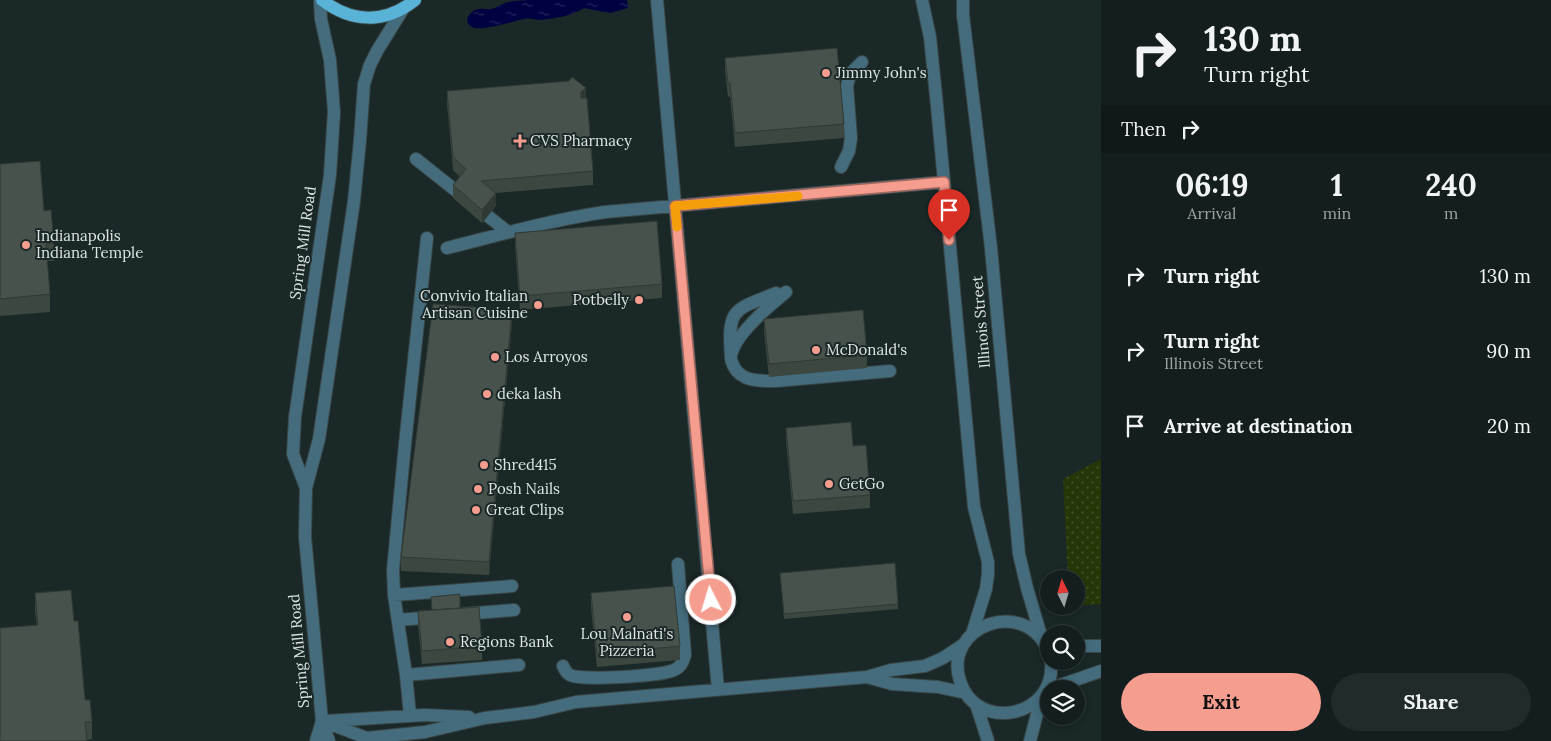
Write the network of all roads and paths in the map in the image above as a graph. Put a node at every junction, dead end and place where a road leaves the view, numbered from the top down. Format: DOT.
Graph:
graph roads {
  1 [pos="321,0"];
  2 [pos="415,0"];
  3 [pos="657,0"];
  4 [pos="922,0"];
  5 [pos="963,0"];
  6 [pos="403,9"];
  7 [pos="862,62"];
  8 [pos="416,159"];
  9 [pos="842,167"];
  10 [pos="944,182"];
  11 [pos="675,206"];
  12 [pos="508,232"];
  13 [pos="427,238"];
  14 [pos="447,248"];
  15 [pos="731,356"];
  16 [pos="890,370"];
  17 [pos="306,488"];
  18 [pos="678,564"];
  19 [pos="512,586"];
  20 [pos="394,595"];
  21 [pos="514,610"];
  22 [pos="398,620"];
  23 [pos="1040,628"];
  24 [pos="968,639"];
  25 [pos="1040,639"];
  26 [pos="1085,646"];
  27 [pos="1101,646"];
  28 [pos="519,665"];
  29 [pos="563,666"];
  30 [pos="1101,671"];
  31 [pos="406,675"];
  32 [pos="867,677"];
  33 [pos="1076,680"];
  34 [pos="718,690"];
  35 [pos="966,692"];
  36 [pos="1040,697"];
  37 [pos="976,704"];
  38 [pos="1040,710"];
  39 [pos="410,715"];
  40 [pos="485,718"];
  41 [pos="322,721"];
  42 [pos="316,741"];
  43 [pos="329,741"];
  44 [pos="988,741"];
  45 [pos="1030,741"];
  1 -- 6 [label="main road"];
  1 -- 17 [label="street, Spring Mill Road"];
  2 -- 6 [label="main road"];
  3 -- 11 [label="street"];
  4 -- 10 [label="street, Illinois Street"];
  5 -- 23 [label="street, Illinois Street"];
  6 -- 17 [label="street, Spring Mill Road"];
  7 -- 9 [label="street"];
  8 -- 12 [label="street"];
  10 -- 11 [label="street"];
  10 -- 24 [label="street, Illinois Street"];
  11 -- 12 [label="street"];
  11 -- 34 [label="street"];
  12 -- 14 [label="street"];
  13 -- 20 [label="street"];
  15 -- 15 [label="street"];
  15 -- 16 [label="street"];
  17 -- 41 [label="street, Spring Mill Road"];
  18 -- 29 [label="street"];
  19 -- 20 [label="street"];
  20 -- 22 [label="street"];
  21 -- 22 [label="street"];
  22 -- 31 [label="street"];
  24 -- 25 [label="street"];
  24 -- 32 [label="street"];
  24 -- 35 [label="street, Illinois Street"];
  26 -- 27 [label="street"];
  28 -- 31 [label="street"];
  30 -- 33 [label="street"];
  31 -- 39 [label="street"];
  32 -- 34 [label="street"];
  32 -- 35 [label="street"];
  34 -- 40 [label="street"];
  35 -- 37 [label="street"];
  36 -- 37 [label="street"];
  37 -- 44 [label="street"];
  38 -- 45 [label="street"];
  39 -- 40 [label="street"];
  39 -- 41 [label="street"];
  40 -- 41 [label="street"];
  41 -- 42 [label="street, Spring Mill Road"];
  41 -- 43 [label="street, Spring Mill Road"];
}
